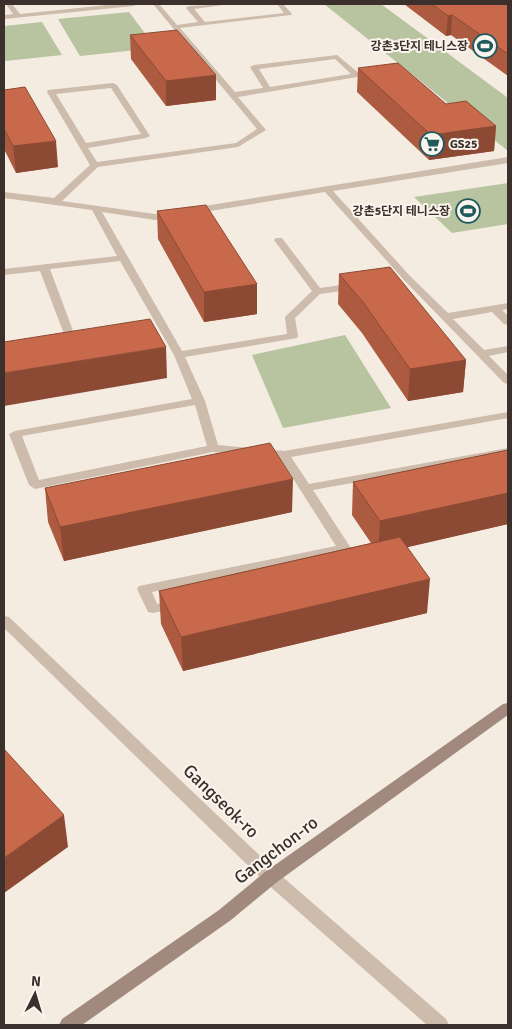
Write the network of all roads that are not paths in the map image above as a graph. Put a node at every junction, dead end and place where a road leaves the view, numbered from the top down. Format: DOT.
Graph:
graph roads {
  1 [pos="9,4"];
  2 [pos="134,4"];
  3 [pos="156,4"];
  4 [pos="227,4"];
  5 [pos="280,4"];
  6 [pos="18,16"];
  7 [pos="4,18"];
  8 [pos="202,24"];
  9 [pos="175,27"];
  10 [pos="268,90"];
  11 [pos="233,95"];
  12 [pos="83,146"];
  13 [pos="508,160"];
  14 [pos="95,165"];
  15 [pos="327,189"];
  16 [pos="4,194"];
  17 [pos="95,208"];
  18 [pos="279,240"];
  19 [pos="122,258"];
  20 [pos="44,267"];
  21 [pos="4,272"];
  22 [pos="362,285"];
  23 [pos="317,291"];
  24 [pos="508,306"];
  25 [pos="494,308"];
  26 [pos="445,317"];
  27 [pos="508,322"];
  28 [pos="508,349"];
  29 [pos="66,352"];
  30 [pos="482,354"];
  31 [pos="179,356"];
  32 [pos="508,381"];
  33 [pos="199,402"];
  34 [pos="508,415"];
  35 [pos="213,448"];
  36 [pos="508,451"];
  37 [pos="284,455"];
  38 [pos="306,488"];
  39 [pos="344,548"];
  40 [pos="345,566"];
  41 [pos="192,600"];
  42 [pos="4,620"];
  43 [pos="508,708"];
  44 [pos="271,876"];
  45 [pos="68,1025"];
  46 [pos="440,1025"];
  1 -- 6 [label="street"];
  2 -- 6 [label="street"];
  3 -- 9 [label="street"];
  4 -- 8 [label="street"];
  5 -- 8 [label="street"];
  6 -- 7 [label="street"];
  8 -- 9 [label="street"];
  9 -- 11 [label="street"];
  10 -- 10 [label="street"];
  10 -- 11 [label="street"];
  11 -- 14 [label="street"];
  12 -- 12 [label="street"];
  12 -- 14 [label="street"];
  13 -- 15 [label="street"];
  14 -- 16 [label="street"];
  15 -- 17 [label="street"];
  15 -- 26 [label="street"];
  16 -- 17 [label="street"];
  17 -- 19 [label="street"];
  18 -- 23 [label="street"];
  19 -- 20 [label="street"];
  19 -- 31 [label="street"];
  20 -- 21 [label="street"];
  20 -- 29 [label="street"];
  22 -- 23 [label="street"];
  23 -- 31 [label="street"];
  24 -- 25 [label="street"];
  25 -- 26 [label="street"];
  25 -- 27 [label="street"];
  26 -- 30 [label="street"];
  28 -- 30 [label="street"];
  30 -- 32 [label="street"];
  31 -- 33 [label="street"];
  33 -- 35 [label="street"];
  33 -- 35 [label="street"];
  34 -- 37 [label="street"];
  35 -- 37 [label="street"];
  36 -- 38 [label="street"];
  37 -- 38 [label="street"];
  38 -- 39 [label="street"];
  39 -- 40 [label="street"];
  39 -- 41 [label="street"];
  42 -- 44 [label="street, Gangseok-ro"];
  43 -- 44 [label="main road, Gangchon-ro"];
  44 -- 45 [label="main road, Gangchon-ro"];
  44 -- 46 [label="street, Gangseok-ro"];
}
